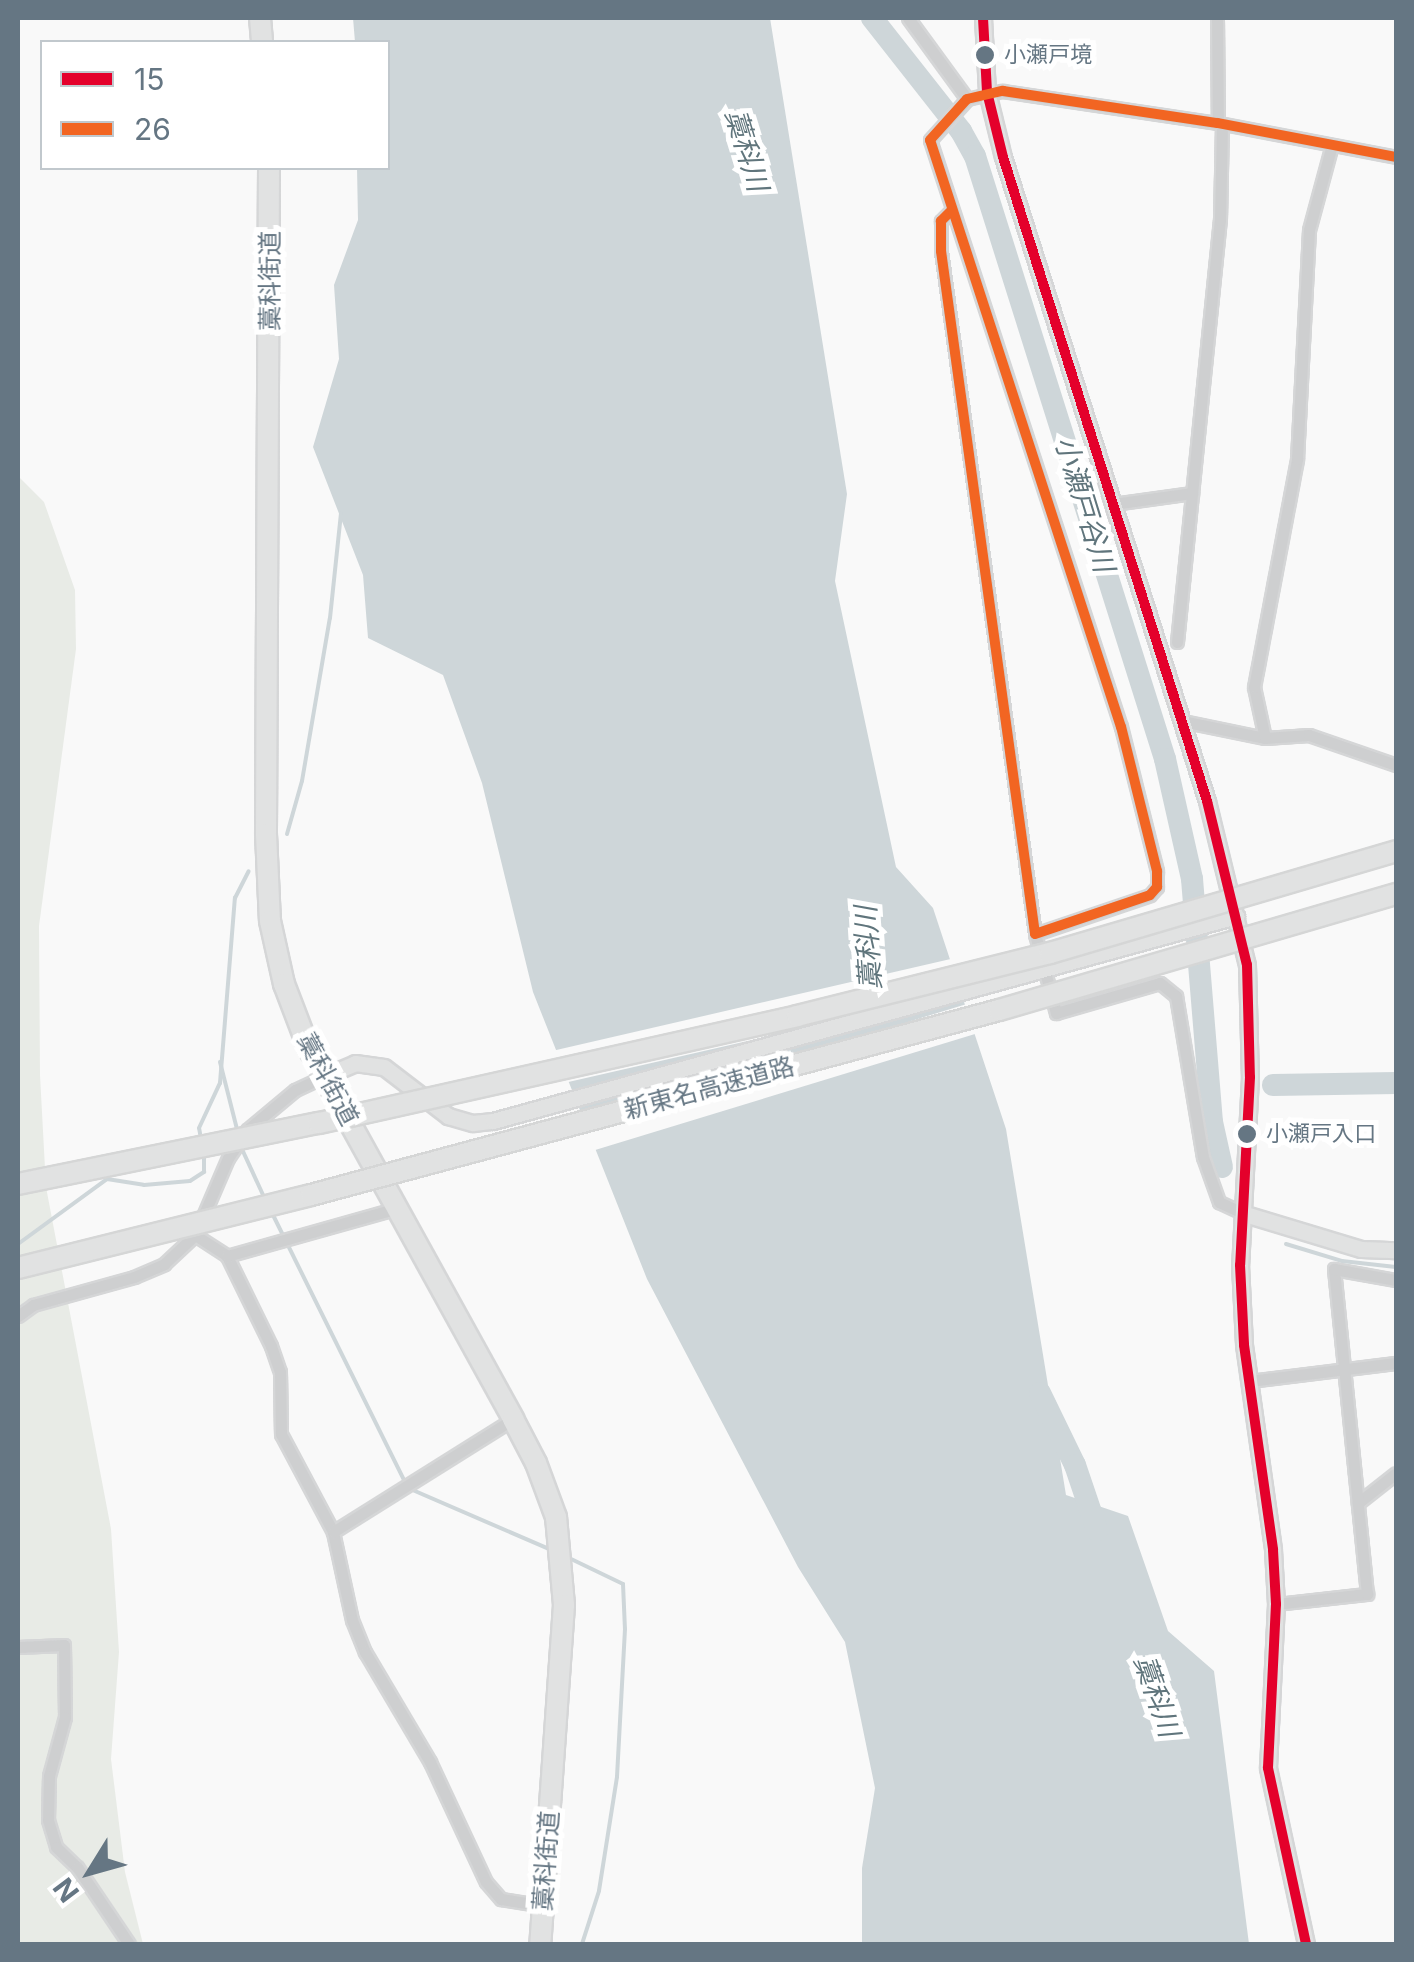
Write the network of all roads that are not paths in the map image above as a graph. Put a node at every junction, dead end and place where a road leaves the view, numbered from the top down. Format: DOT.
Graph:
graph roads {
  1 [pos="908,18"];
  2 [pos="983,18"];
  3 [pos="1216,18"];
  4 [pos="987,92"];
  5 [pos="966,99"];
  6 [pos="1220,124"];
  7 [pos="1332,144"];
  8 [pos="1396,157"];
  9 [pos="269,170"];
  10 [pos="952,210"];
  11 [pos="1192,493"];
  12 [pos="1113,504"];
  13 [pos="1177,642"];
  14 [pos="1182,721"];
  15 [pos="1265,738"];
  16 [pos="1396,765"];
  17 [pos="1396,851"];
  18 [pos="1396,894"];
  19 [pos="1236,916"];
  20 [pos="1035,934"];
  21 [pos="1044,969"];
  22 [pos="325,1076"];
  23 [pos="18,1184"];
  24 [pos="398,1208"];
  25 [pos="1245,1214"];
  26 [pos="196,1235"];
  27 [pos="1396,1250"];
  28 [pos="227,1256"];
  29 [pos="18,1268"];
  30 [pos="1396,1280"];
  31 [pos="18,1316"];
  32 [pos="1396,1363"];
  33 [pos="1344,1369"];
  34 [pos="1250,1381"];
  35 [pos="513,1419"];
  36 [pos="1396,1473"];
  37 [pos="1358,1502"];
  38 [pos="332,1532"];
  39 [pos="1276,1604"];
  40 [pos="18,1647"];
  41 [pos="544,1906"];
  42 [pos="129,1944"];
  43 [pos="540,1944"];
  44 [pos="1306,1944"];
  1 -- 5 [label="street"];
  2 -- 4 [label="main road"];
  3 -- 6 [label="street"];
  4 -- 5 [label="street"];
  4 -- 6 [label="street"];
  4 -- 12 [label="main road"];
  5 -- 10 [label="street"];
  6 -- 7 [label="street"];
  6 -- 11 [label="street"];
  7 -- 8 [label="street"];
  7 -- 15 [label="street"];
  9 -- 22 [label="highway, 藁科街道"];
  10 -- 20 [label="street"];
  10 -- 20 [label="street"];
  11 -- 12 [label="street"];
  11 -- 13 [label="street"];
  12 -- 14 [label="main road"];
  14 -- 15 [label="street"];
  14 -- 19 [label="main road"];
  15 -- 16 [label="street"];
  17 -- 23 [label="highway, 新東名高速道路, bridge"];
  18 -- 29 [label="highway, 新東名高速道路, bridge"];
  19 -- 21 [label="main road"];
  19 -- 25 [label="main road"];
  20 -- 21 [label="street"];
  21 -- 22 [label="main road"];
  21 -- 25 [label="street"];
  22 -- 24 [label="highway, 藁科街道"];
  22 -- 26 [label="street"];
  24 -- 28 [label="street"];
  24 -- 35 [label="highway, 藁科街道"];
  25 -- 27 [label="main road"];
  25 -- 34 [label="main road"];
  26 -- 28 [label="street"];
  26 -- 31 [label="street"];
  28 -- 38 [label="street"];
  30 -- 33 [label="street"];
  32 -- 33 [label="street"];
  33 -- 34 [label="street"];
  33 -- 37 [label="street"];
  34 -- 39 [label="main road"];
  35 -- 38 [label="street"];
  35 -- 41 [label="highway, 藁科街道"];
  36 -- 37 [label="street"];
  37 -- 39 [label="street"];
  38 -- 41 [label="street"];
  39 -- 44 [label="main road"];
  40 -- 42 [label="street"];
  41 -- 43 [label="highway, 藁科街道"];
}
